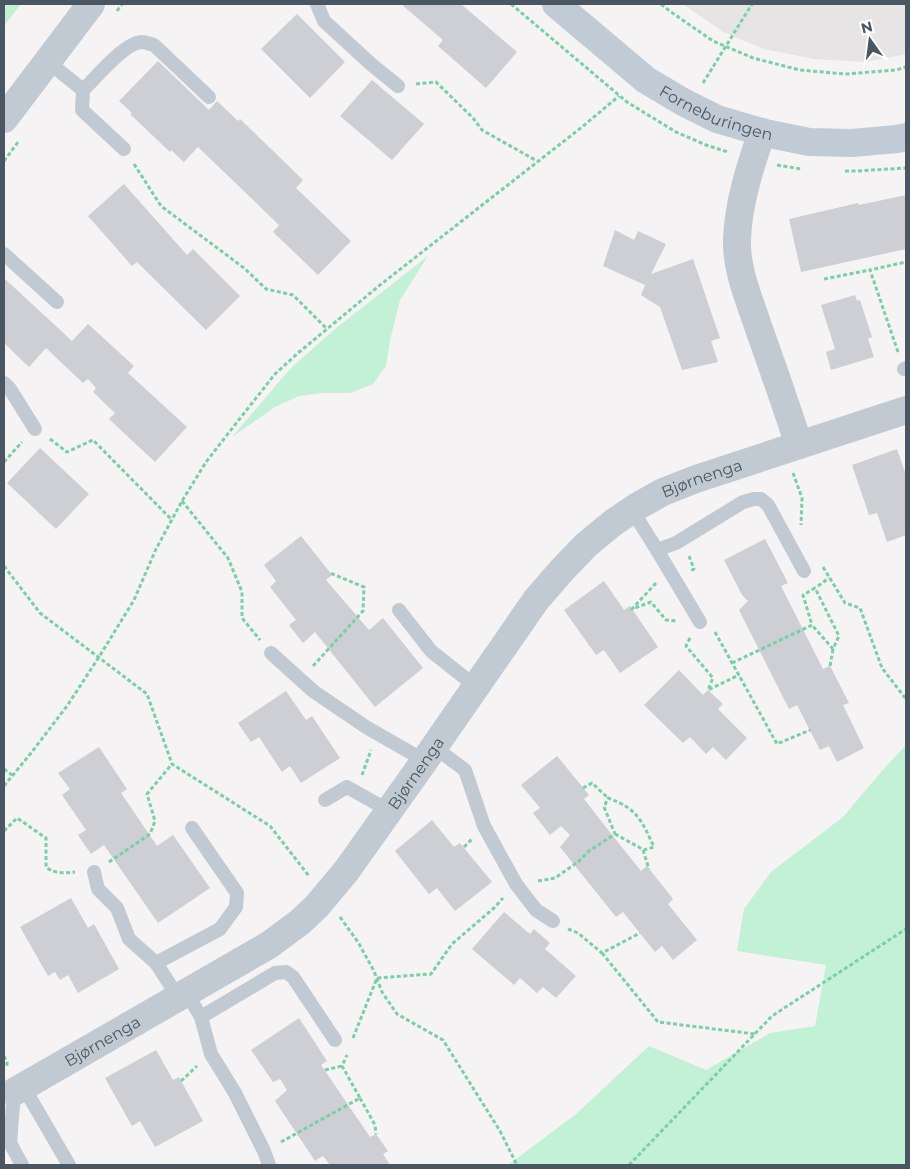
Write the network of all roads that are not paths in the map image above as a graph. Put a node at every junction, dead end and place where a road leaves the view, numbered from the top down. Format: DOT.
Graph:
graph roads {
  1 [pos="90,4"];
  2 [pos="317,4"];
  3 [pos="556,4"];
  4 [pos="47,61"];
  5 [pos="398,86"];
  6 [pos="84,90"];
  7 [pos="209,97"];
  8 [pos="4,119"];
  9 [pos="762,132"];
  10 [pos="906,137"];
  11 [pos="124,149"];
  12 [pos="4,254"];
  13 [pos="57,302"];
  14 [pos="4,383"];
  15 [pos="906,410"];
  16 [pos="35,429"];
  17 [pos="791,448"];
  18 [pos="632,510"];
  19 [pos="657,550"];
  20 [pos="804,571"];
  21 [pos="399,610"];
  22 [pos="700,622"];
  23 [pos="271,653"];
  24 [pos="478,684"];
  25 [pos="429,755"];
  26 [pos="325,800"];
  27 [pos="388,812"];
  28 [pos="192,828"];
  29 [pos="94,872"];
  30 [pos="553,921"];
  31 [pos="156,963"];
  32 [pos="182,995"];
  33 [pos="201,1016"];
  34 [pos="335,1040"];
  35 [pos="18,1089"];
  36 [pos="22,1165"];
  37 [pos="69,1165"];
  38 [pos="269,1165"];
  1 -- 4 [label="street"];
  2 -- 5 [label="lane"];
  3 -- 9 [label="street, Forneburingen"];
  4 -- 6 [label="lane"];
  4 -- 8 [label="street"];
  6 -- 7 [label="lane"];
  6 -- 11 [label="lane"];
  9 -- 10 [label="street, Forneburingen"];
  9 -- 17 [label="street"];
  12 -- 13 [label="lane"];
  14 -- 16 [label="lane"];
  15 -- 17 [label="street, Bjørnenga"];
  17 -- 18 [label="street, Bjørnenga"];
  18 -- 19 [label="lane"];
  18 -- 24 [label="street, Bjørnenga"];
  19 -- 20 [label="lane"];
  19 -- 22 [label="lane"];
  21 -- 24 [label="lane"];
  23 -- 25 [label="lane"];
  24 -- 25 [label="street, Bjørnenga"];
  25 -- 27 [label="street, Bjørnenga"];
  25 -- 30 [label="lane"];
  26 -- 27 [label="lane"];
  27 -- 32 [label="street, Bjørnenga"];
  28 -- 31 [label="lane"];
  29 -- 31 [label="lane"];
  31 -- 32 [label="lane"];
  32 -- 33 [label="lane"];
  32 -- 35 [label="street, Bjørnenga"];
  33 -- 34 [label="lane"];
  33 -- 38 [label="lane"];
  35 -- 36 [label="lane"];
  35 -- 37 [label="lane"];
}
